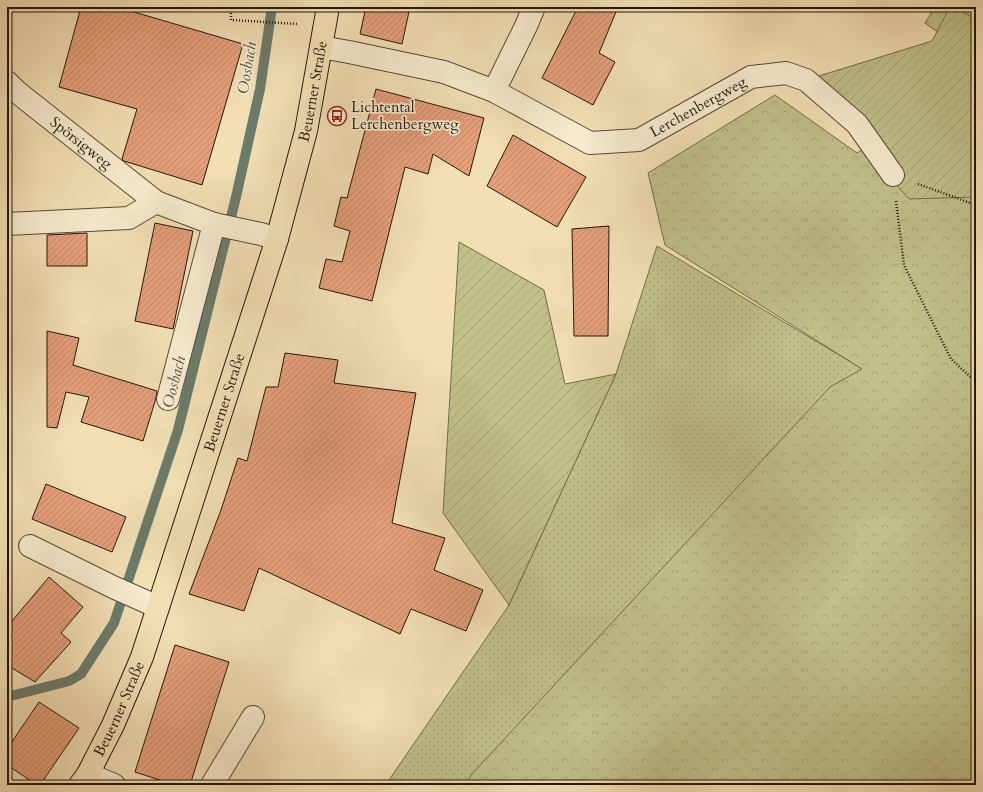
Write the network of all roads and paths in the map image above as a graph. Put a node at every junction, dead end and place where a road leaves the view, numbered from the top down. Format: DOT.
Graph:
graph roads {
  1 [pos="232,7"];
  2 [pos="328,7"];
  3 [pos="534,7"];
  4 [pos="291,24"];
  5 [pos="321,48"];
  6 [pos="7,82"];
  7 [pos="494,91"];
  8 [pos="893,175"];
  9 [pos="156,202"];
  10 [pos="976,205"];
  11 [pos="7,224"];
  12 [pos="214,224"];
  13 [pos="269,236"];
  14 [pos="976,382"];
  15 [pos="168,399"];
  16 [pos="30,546"];
  17 [pos="154,606"];
  18 [pos="253,717"];
  19 [pos="84,780"];
  20 [pos="114,785"];
  21 [pos="212,785"];
  1 -- 4 [label="path"];
  2 -- 5 [label="main road, Beuerner Straße"];
  3 -- 7 [label="street"];
  5 -- 7 [label="street, Lerchenbergweg"];
  5 -- 13 [label="main road, Beuerner Straße"];
  6 -- 9 [label="street, Spörsigweg"];
  7 -- 8 [label="street, Lerchenbergweg"];
  8 -- 10 [label="path"];
  8 -- 14 [label="path"];
  9 -- 11 [label="street"];
  9 -- 12 [label="street, Spörsigweg"];
  12 -- 13 [label="street, Spörsigweg"];
  12 -- 15 [label="street"];
  13 -- 17 [label="main road, Beuerner Straße"];
  16 -- 17 [label="street"];
  17 -- 19 [label="main road, Beuerner Straße"];
  18 -- 21 [label="street"];
  19 -- 20 [label="street"];
}
